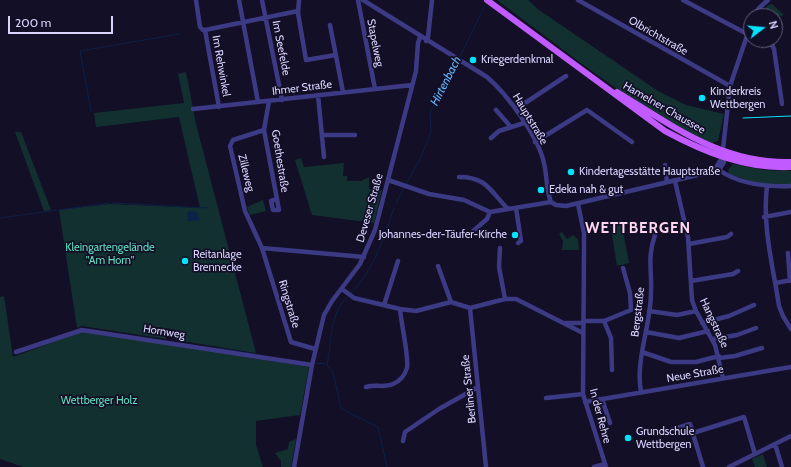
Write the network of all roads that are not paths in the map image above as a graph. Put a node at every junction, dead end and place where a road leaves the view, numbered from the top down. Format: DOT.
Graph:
graph roads {
  1 [pos="196,0"];
  2 [pos="239,0"];
  3 [pos="262,0"];
  4 [pos="298,0"];
  5 [pos="358,0"];
  6 [pos="363,0"];
  7 [pos="432,0"];
  8 [pos="487,0"];
  9 [pos="578,0"];
  10 [pos="683,0"];
  11 [pos="768,0"];
  12 [pos="758,8"];
  13 [pos="298,11"];
  14 [pos="266,18"];
  15 [pos="244,22"];
  16 [pos="330,25"];
  17 [pos="205,30"];
  18 [pos="743,32"];
  19 [pos="420,37"];
  20 [pos="426,41"];
  21 [pos="744,48"];
  22 [pos="774,48"];
  23 [pos="336,55"];
  24 [pos="566,76"];
  25 [pos="412,85"];
  26 [pos="730,86"];
  27 [pos="375,89"];
  28 [pos="343,92"];
  29 [pos="318,96"];
  30 [pos="282,100"];
  31 [pos="269,101"];
  32 [pos="258,102"];
  33 [pos="782,104"];
  34 [pos="219,107"];
  35 [pos="193,109"];
  36 [pos="516,109"];
  37 [pos="496,110"];
  38 [pos="524,123"];
  39 [pos="511,127"];
  40 [pos="264,130"];
  41 [pos="322,135"];
  42 [pos="355,135"];
  43 [pos="491,138"];
  44 [pos="535,142"];
  45 [pos="632,142"];
  46 [pos="723,154"];
  47 [pos="324,157"];
  48 [pos="791,162"];
  49 [pos="665,164"];
  50 [pos="791,167"];
  51 [pos="719,170"];
  52 [pos="713,172"];
  53 [pos="459,176"];
  54 [pos="388,180"];
  55 [pos="675,181"];
  56 [pos="667,182"];
  57 [pos="767,186"];
  58 [pos="791,186"];
  59 [pos="277,199"];
  60 [pos="551,202"];
  61 [pos="578,204"];
  62 [pos="516,208"];
  63 [pos="508,209"];
  64 [pos="490,212"];
  65 [pos="791,212"];
  66 [pos="764,217"];
  67 [pos="250,220"];
  68 [pos="472,232"];
  69 [pos="732,234"];
  70 [pos="655,235"];
  71 [pos="518,243"];
  72 [pos="689,244"];
  73 [pos="262,248"];
  74 [pos="500,248"];
  75 [pos="788,252"];
  76 [pos="364,257"];
  77 [pos="398,262"];
  78 [pos="438,266"];
  79 [pos="624,268"];
  80 [pos="738,271"];
  81 [pos="691,281"];
  82 [pos="791,281"];
  83 [pos="776,283"];
  84 [pos="342,288"];
  85 [pos="505,299"];
  86 [pos="451,302"];
  87 [pos="384,305"];
  88 [pos="754,305"];
  89 [pos="470,308"];
  90 [pos="400,310"];
  91 [pos="649,311"];
  92 [pos="696,311"];
  93 [pos="604,321"];
  94 [pos="583,322"];
  95 [pos="565,323"];
  96 [pos="702,323"];
  97 [pos="756,328"];
  98 [pos="791,329"];
  99 [pos="708,331"];
  100 [pos="646,332"];
  101 [pos="583,333"];
  102 [pos="713,339"];
  103 [pos="762,348"];
  104 [pos="315,349"];
  105 [pos="16,352"];
  106 [pos="642,352"];
  107 [pos="719,357"];
  108 [pos="312,365"];
  109 [pos="791,367"];
  110 [pos="612,370"];
  111 [pos="723,378"];
  112 [pos="366,387"];
  113 [pos="478,387"];
  114 [pos="640,392"];
  115 [pos="583,394"];
  116 [pos="546,398"];
  117 [pos="602,399"];
  118 [pos="585,402"];
  119 [pos="610,423"];
  120 [pos="671,430"];
  121 [pos="693,433"];
  122 [pos="791,436"];
  123 [pos="403,441"];
  124 [pos="775,444"];
  125 [pos="755,454"];
  126 [pos="605,465"];
  127 [pos="294,467"];
  128 [pos="486,467"];
  129 [pos="594,467"];
  130 [pos="703,467"];
  131 [pos="729,467"];
  132 [pos="782,467"];
  1 -- 17 [label="street, Im Rehwinkel"];
  2 -- 15 [label="street"];
  3 -- 14 [label="street, Im Seefelde"];
  4 -- 13 [label="street"];
  5 -- 27 [label="street, Stapelweg"];
  6 -- 19 [label="street, Hauptstraße"];
  7 -- 20 [label="street"];
  8 -- 46 [label="main road, Hamelner Chaussee"];
  9 -- 26 [label="street, Olbrichtstraße"];
  10 -- 18 [label="street"];
  11 -- 12 [label="street"];
  13 -- 14 [label="street"];
  13 -- 23 [label="street"];
  14 -- 15 [label="street"];
  14 -- 30 [label="street, Im Seefelde"];
  15 -- 17 [label="street"];
  15 -- 32 [label="street"];
  16 -- 23 [label="street"];
  17 -- 34 [label="street, Im Rehwinkel"];
  19 -- 20 [label="street, Hauptstraße"];
  19 -- 25 [label="street, Deveser Straße"];
  20 -- 36 [label="street, Hauptstraße"];
  21 -- 26 [label="street"];
  22 -- 33 [label="street"];
  23 -- 28 [label="street"];
  24 -- 36 [label="street"];
  25 -- 27 [label="street, Ihmer Straße"];
  25 -- 54 [label="street, Deveser Straße"];
  26 -- 46 [label="street"];
  27 -- 28 [label="street, Ihmer Straße"];
  28 -- 29 [label="street, Ihmer Straße"];
  29 -- 30 [label="street, Ihmer Straße"];
  29 -- 41 [label="street"];
  30 -- 31 [label="street, Ihmer Straße"];
  31 -- 32 [label="street, Ihmer Straße"];
  31 -- 40 [label="street, Goethestraße"];
  32 -- 34 [label="street, Ihmer Straße"];
  34 -- 35 [label="street, Ihmer Straße"];
  36 -- 38 [label="street, Hauptstraße"];
  37 -- 39 [label="street"];
  38 -- 39 [label="street"];
  38 -- 44 [label="street, Hauptstraße"];
  39 -- 43 [label="street"];
  40 -- 59 [label="street, Goethestraße"];
  40 -- 67 [label="street, Zilleweg"];
  41 -- 42 [label="street"];
  41 -- 47 [label="street"];
  44 -- 45 [label="street"];
  44 -- 60 [label="street, Hauptstraße"];
  46 -- 48 [label="main road, Hamelner Chaussee"];
  46 -- 50 [label="main road, Hamelner Chaussee"];
  46 -- 51 [label="street"];
  46 -- 52 [label="street"];
  49 -- 56 [label="street"];
  51 -- 52 [label="street"];
  51 -- 57 [label="street"];
  52 -- 55 [label="street"];
  53 -- 63 [label="street"];
  54 -- 64 [label="street"];
  54 -- 76 [label="street, Deveser Straße"];
  55 -- 56 [label="street"];
  55 -- 72 [label="street, Hangstraße"];
  56 -- 61 [label="street"];
  57 -- 58 [label="street"];
  57 -- 66 [label="street"];
  60 -- 61 [label="street"];
  60 -- 62 [label="street"];
  61 -- 94 [label="street, In der Rehre"];
  62 -- 63 [label="street"];
  62 -- 71 [label="street"];
  63 -- 64 [label="street"];
  64 -- 68 [label="street"];
  65 -- 66 [label="street"];
  66 -- 83 [label="street"];
  67 -- 73 [label="street, Ringstraße"];
  69 -- 72 [label="street"];
  70 -- 91 [label="street, Bergstraße"];
  72 -- 81 [label="street, Hangstraße"];
  73 -- 76 [label="street"];
  73 -- 104 [label="street, Ringstraße"];
  74 -- 85 [label="street"];
  75 -- 82 [label="street"];
  76 -- 84 [label="street, Deveser Straße"];
  77 -- 87 [label="street"];
  78 -- 86 [label="street"];
  79 -- 93 [label="street"];
  80 -- 81 [label="street"];
  81 -- 92 [label="street, Hangstraße"];
  82 -- 83 [label="street"];
  83 -- 98 [label="street"];
  84 -- 87 [label="street"];
  84 -- 104 [label="street, Deveser Straße"];
  85 -- 89 [label="street"];
  85 -- 95 [label="street"];
  86 -- 89 [label="street"];
  86 -- 90 [label="street"];
  87 -- 90 [label="street"];
  88 -- 96 [label="street"];
  89 -- 113 [label="street, Berliner Straße"];
  90 -- 112 [label="street"];
  91 -- 92 [label="street"];
  91 -- 100 [label="street, Bergstraße"];
  92 -- 96 [label="street, Hangstraße"];
  93 -- 94 [label="street"];
  93 -- 110 [label="street"];
  94 -- 95 [label="street"];
  94 -- 101 [label="street, In der Rehre"];
  95 -- 101 [label="street"];
  96 -- 99 [label="street, Hangstraße"];
  97 -- 102 [label="street"];
  99 -- 100 [label="street"];
  99 -- 102 [label="street, Hangstraße"];
  100 -- 106 [label="street, Bergstraße"];
  101 -- 115 [label="street, In der Rehre"];
  102 -- 107 [label="street, Hangstraße"];
  103 -- 107 [label="street"];
  104 -- 108 [label="street, Deveser Straße"];
  105 -- 108 [label="street, Hornweg"];
  106 -- 107 [label="street"];
  106 -- 114 [label="street, Bergstraße"];
  107 -- 111 [label="street, Hangstraße"];
  108 -- 127 [label="street, Deveser Straße"];
  109 -- 111 [label="street, Neue Straße"];
  111 -- 114 [label="street, Neue Straße"];
  113 -- 123 [label="street"];
  113 -- 128 [label="street, Berliner Straße"];
  114 -- 117 [label="street, Neue Straße"];
  115 -- 116 [label="street"];
  115 -- 118 [label="street, In der Rehre"];
  117 -- 118 [label="street, Neue Straße"];
  117 -- 119 [label="street"];
  118 -- 126 [label="street, In der Rehre"];
  120 -- 121 [label="street"];
  121 -- 125 [label="street"];
  121 -- 130 [label="street"];
  122 -- 124 [label="street"];
  124 -- 125 [label="street"];
  124 -- 132 [label="street"];
  125 -- 131 [label="street"];
  126 -- 129 [label="street"];
}
